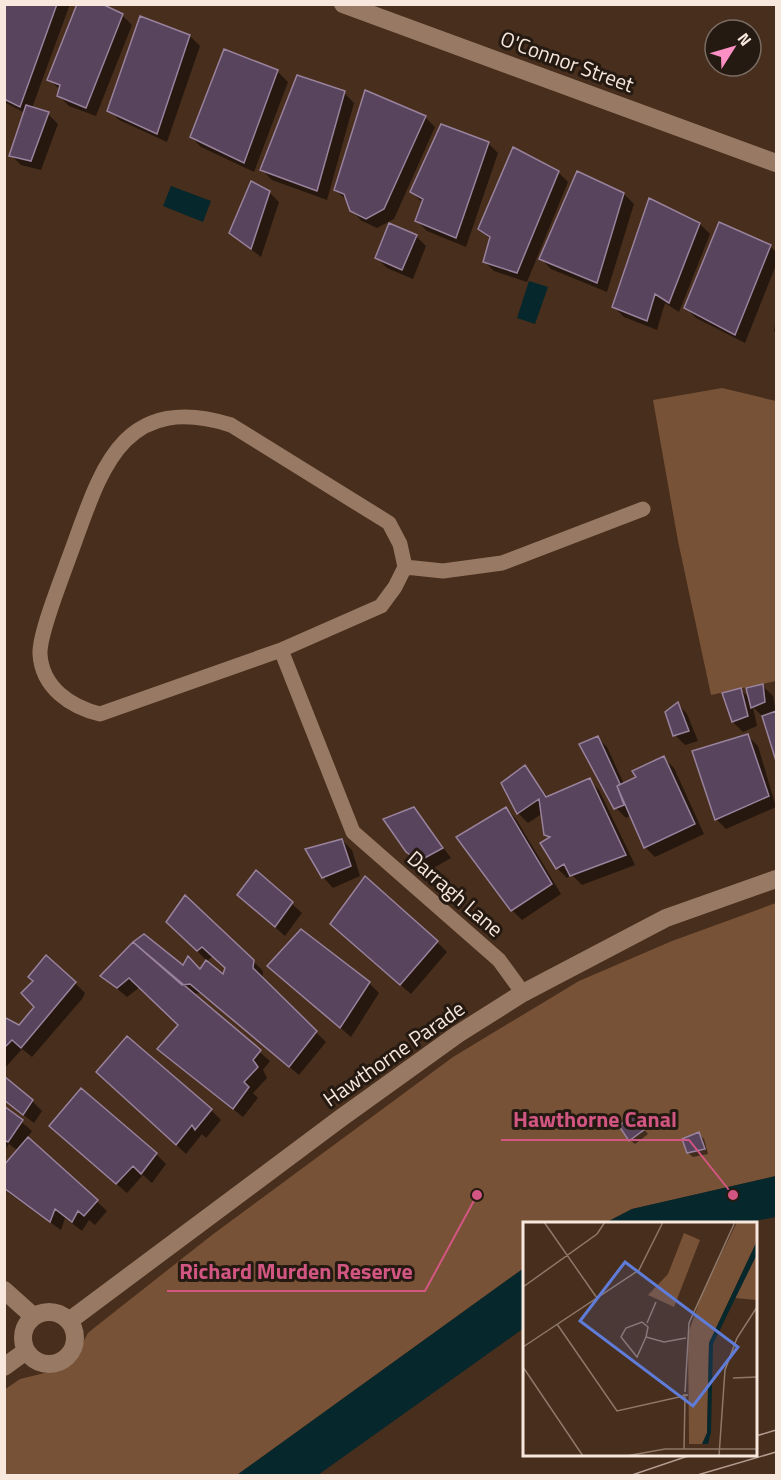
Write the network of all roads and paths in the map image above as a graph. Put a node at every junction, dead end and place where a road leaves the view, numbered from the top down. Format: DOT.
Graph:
graph roads {
  1 [pos="343,4"];
  2 [pos="777,163"];
  3 [pos="643,509"];
  4 [pos="405,567"];
  5 [pos="281,650"];
  6 [pos="777,879"];
  7 [pos="523,993"];
  8 [pos="4,1290"];
  9 [pos="33,1316"];
  10 [pos="69,1321"];
  11 [pos="26,1351"];
  12 [pos="4,1367"];
  1 -- 2 [label="street, O'Connor Street"];
  3 -- 4 [label="lane"];
  4 -- 5 [label="lane"];
  4 -- 5 [label="lane"];
  5 -- 7 [label="lane, Darragh Lane"];
  6 -- 7 [label="street, Hawthorne Parade"];
  7 -- 10 [label="street, Hawthorne Parade"];
  8 -- 9 [label="street"];
  9 -- 10 [label="street"];
  9 -- 11 [label="street"];
  10 -- 11 [label="street"];
  11 -- 12 [label="street"];
}
